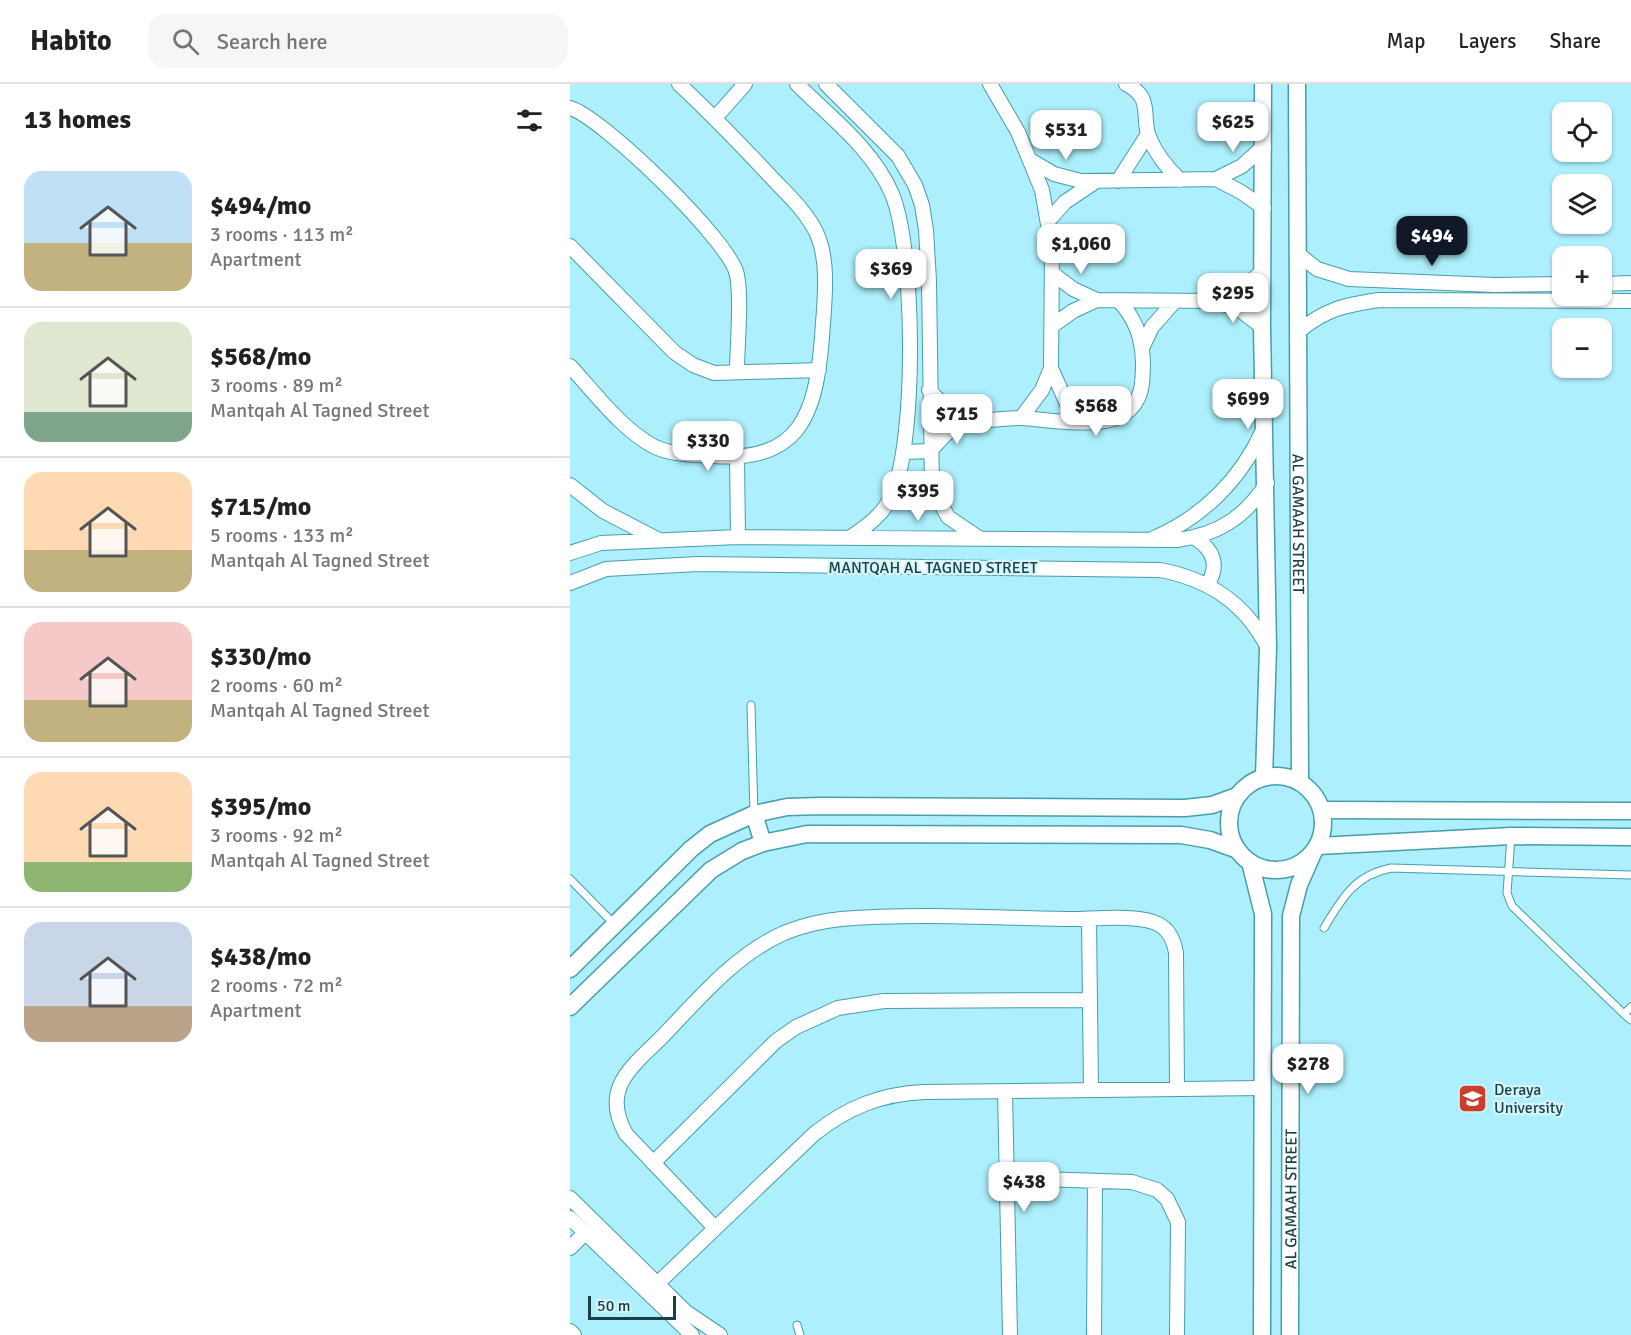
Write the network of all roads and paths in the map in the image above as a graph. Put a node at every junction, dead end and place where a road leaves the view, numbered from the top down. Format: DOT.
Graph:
graph roads {
  1 [pos="679,84"];
  2 [pos="745,84"];
  3 [pos="797,84"];
  4 [pos="990,84"];
  5 [pos="1126,84"];
  6 [pos="1263,84"];
  7 [pos="1297,84"];
  8 [pos="831,89"];
  9 [pos="570,108"];
  10 [pos="822,109"];
  11 [pos="715,118"];
  12 [pos="1148,134"];
  13 [pos="1264,146"];
  14 [pos="1030,160"];
  15 [pos="1216,179"];
  16 [pos="1180,180"];
  17 [pos="1118,181"];
  18 [pos="1095,182"];
  19 [pos="1264,208"];
  20 [pos="1049,220"];
  21 [pos="570,246"];
  22 [pos="1298,254"];
  23 [pos="1262,272"];
  24 [pos="1052,273"];
  25 [pos="1631,283"];
  26 [pos="1552,284"];
  27 [pos="1612,284"];
  28 [pos="1096,300"];
  29 [pos="1118,300"];
  30 [pos="1175,301"];
  31 [pos="1214,301"];
  32 [pos="1631,301"];
  33 [pos="1052,326"];
  34 [pos="1262,327"];
  35 [pos="909,329"];
  36 [pos="929,330"];
  37 [pos="1298,332"];
  38 [pos="1142,348"];
  39 [pos="570,366"];
  40 [pos="1051,369"];
  41 [pos="819,370"];
  42 [pos="737,372"];
  43 [pos="929,390"];
  44 [pos="1021,418"];
  45 [pos="968,420"];
  46 [pos="1086,422"];
  47 [pos="1265,426"];
  48 [pos="930,451"];
  49 [pos="904,452"];
  50 [pos="737,458"];
  51 [pos="1267,483"];
  52 [pos="570,485"];
  53 [pos="738,537"];
  54 [pos="850,537"];
  55 [pos="698,538"];
  56 [pos="1195,538"];
  57 [pos="981,539"];
  58 [pos="659,540"];
  59 [pos="1150,540"];
  60 [pos="570,553"];
  61 [pos="698,564"];
  62 [pos="570,583"];
  63 [pos="1208,584"];
  64 [pos="1268,648"];
  65 [pos="751,705"];
  66 [pos="1264,777"];
  67 [pos="1300,782"];
  68 [pos="1237,796"];
  69 [pos="970,807"];
  70 [pos="1322,810"];
  71 [pos="1631,811"];
  72 [pos="754,814"];
  73 [pos="970,834"];
  74 [pos="1511,836"];
  75 [pos="1630,838"];
  76 [pos="763,843"];
  77 [pos="1316,848"];
  78 [pos="1238,850"];
  79 [pos="1250,862"];
  80 [pos="1511,870"];
  81 [pos="1631,875"];
  82 [pos="570,879"];
  83 [pos="1089,919"];
  84 [pos="620,920"];
  85 [pos="1324,928"];
  86 [pos="644,934"];
  87 [pos="570,969"];
  88 [pos="1090,1000"];
  89 [pos="570,1007"];
  90 [pos="1631,1008"];
  91 [pos="1624,1014"];
  92 [pos="1631,1020"];
  93 [pos="1263,1088"];
  94 [pos="1177,1089"];
  95 [pos="1091,1090"];
  96 [pos="1005,1091"];
  97 [pos="653,1163"];
  98 [pos="1007,1178"];
  99 [pos="1095,1181"];
  100 [pos="570,1198"];
  101 [pos="570,1218"];
  102 [pos="715,1228"];
  103 [pos="585,1233"];
  104 [pos="570,1248"];
  105 [pos="657,1284"];
  106 [pos="797,1325"];
  107 [pos="570,1331"];
  108 [pos="1262,1332"];
  109 [pos="1290,1333"];
  110 [pos="574,1335"];
  111 [pos="692,1335"];
  112 [pos="720,1335"];
  113 [pos="800,1335"];
  114 [pos="1010,1335"];
  115 [pos="1094,1335"];
  116 [pos="1177,1335"];
  1 -- 11 [label="street"];
  2 -- 11 [label="street"];
  3 -- 10 [label="street"];
  4 -- 14 [label="street"];
  5 -- 12 [label="street"];
  6 -- 13 [label="street, AL GAMAAH STREET"];
  7 -- 22 [label="street, AL GAMAAH STREET"];
  8 -- 10 [label="street"];
  8 -- 36 [label="street"];
  9 -- 42 [label="street"];
  10 -- 35 [label="street"];
  11 -- 41 [label="street"];
  12 -- 16 [label="street"];
  12 -- 17 [label="street"];
  13 -- 15 [label="street"];
  13 -- 19 [label="street, AL GAMAAH STREET"];
  14 -- 18 [label="street"];
  14 -- 20 [label="street"];
  15 -- 16 [label="street"];
  15 -- 19 [label="street"];
  16 -- 17 [label="street"];
  17 -- 18 [label="street"];
  18 -- 20 [label="street"];
  19 -- 23 [label="street, AL GAMAAH STREET"];
  20 -- 24 [label="street"];
  21 -- 42 [label="street"];
  22 -- 26 [label="street"];
  22 -- 37 [label="street, AL GAMAAH STREET"];
  23 -- 31 [label="street"];
  23 -- 34 [label="street, AL GAMAAH STREET"];
  24 -- 28 [label="street"];
  24 -- 33 [label="street"];
  25 -- 27 [label="street"];
  28 -- 29 [label="street"];
  28 -- 33 [label="street"];
  29 -- 30 [label="street"];
  29 -- 38 [label="street"];
  30 -- 31 [label="street"];
  30 -- 38 [label="street"];
  31 -- 34 [label="street"];
  32 -- 37 [label="street"];
  33 -- 40 [label="street"];
  34 -- 47 [label="street, AL GAMAAH STREET"];
  35 -- 36 [label="street"];
  35 -- 49 [label="street"];
  36 -- 43 [label="street"];
  37 -- 67 [label="street, AL GAMAAH STREET"];
  38 -- 46 [label="street"];
  39 -- 50 [label="street"];
  40 -- 44 [label="street"];
  40 -- 46 [label="street"];
  41 -- 42 [label="street"];
  41 -- 50 [label="street"];
  43 -- 45 [label="street"];
  43 -- 48 [label="street"];
  44 -- 45 [label="street"];
  44 -- 46 [label="street"];
  45 -- 48 [label="street"];
  47 -- 51 [label="street, AL GAMAAH STREET"];
  47 -- 59 [label="street"];
  48 -- 49 [label="street"];
  48 -- 57 [label="street"];
  49 -- 54 [label="street"];
  50 -- 53 [label="street"];
  51 -- 56 [label="street, MANTQAH AL TAGNED STREET"];
  51 -- 64 [label="street, AL GAMAAH STREET"];
  52 -- 58 [label="street"];
  53 -- 54 [label="street, MANTQAH AL TAGNED STREET"];
  53 -- 55 [label="street, MANTQAH AL TAGNED STREET"];
  54 -- 57 [label="street, MANTQAH AL TAGNED STREET"];
  55 -- 58 [label="street, MANTQAH AL TAGNED STREET"];
  55 -- 61 [label="street"];
  56 -- 59 [label="street, MANTQAH AL TAGNED STREET"];
  56 -- 63 [label="street"];
  57 -- 59 [label="street, MANTQAH AL TAGNED STREET"];
  58 -- 60 [label="street, MANTQAH AL TAGNED STREET"];
  61 -- 62 [label="street, MANTQAH AL TAGNED STREET"];
  61 -- 63 [label="street, MANTQAH AL TAGNED STREET"];
  63 -- 64 [label="street, MANTQAH AL TAGNED STREET"];
  64 -- 66 [label="street, AL GAMAAH STREET"];
  65 -- 72 [label="lane"];
  66 -- 67 [label="street"];
  66 -- 68 [label="street"];
  67 -- 70 [label="street"];
  68 -- 69 [label="street"];
  68 -- 78 [label="street"];
  69 -- 72 [label="street"];
  69 -- 73 [label="street"];
  70 -- 71 [label="street"];
  70 -- 77 [label="street"];
  72 -- 76 [label="street"];
  72 -- 84 [label="street"];
  73 -- 76 [label="street"];
  73 -- 78 [label="street"];
  74 -- 75 [label="street"];
  74 -- 77 [label="street"];
  74 -- 80 [label="lane"];
  76 -- 86 [label="street"];
  77 -- 79 [label="street"];
  77 -- 109 [label="street, AL GAMAAH STREET"];
  78 -- 79 [label="street"];
  79 -- 93 [label="street, AL GAMAAH STREET"];
  80 -- 81 [label="lane"];
  80 -- 85 [label="lane"];
  80 -- 91 [label="lane"];
  82 -- 84 [label="lane"];
  83 -- 88 [label="street"];
  83 -- 94 [label="street"];
  83 -- 97 [label="street"];
  84 -- 86 [label="street"];
  84 -- 87 [label="street"];
  86 -- 89 [label="street"];
  88 -- 95 [label="street"];
  88 -- 97 [label="street"];
  90 -- 91 [label="lane"];
  91 -- 92 [label="lane"];
  93 -- 94 [label="street"];
  93 -- 108 [label="street, AL GAMAAH STREET"];
  94 -- 95 [label="street"];
  95 -- 96 [label="street"];
  96 -- 98 [label="street"];
  96 -- 102 [label="street"];
  97 -- 102 [label="street"];
  98 -- 99 [label="street"];
  98 -- 114 [label="street"];
  99 -- 115 [label="street"];
  99 -- 116 [label="street"];
  100 -- 105 [label="street"];
  101 -- 103 [label="street"];
  102 -- 105 [label="street"];
  103 -- 104 [label="street"];
  103 -- 111 [label="street"];
  105 -- 112 [label="street"];
  106 -- 113 [label="lane"];
  107 -- 110 [label="street"];
  108 -- 109 [label="street"];
}
